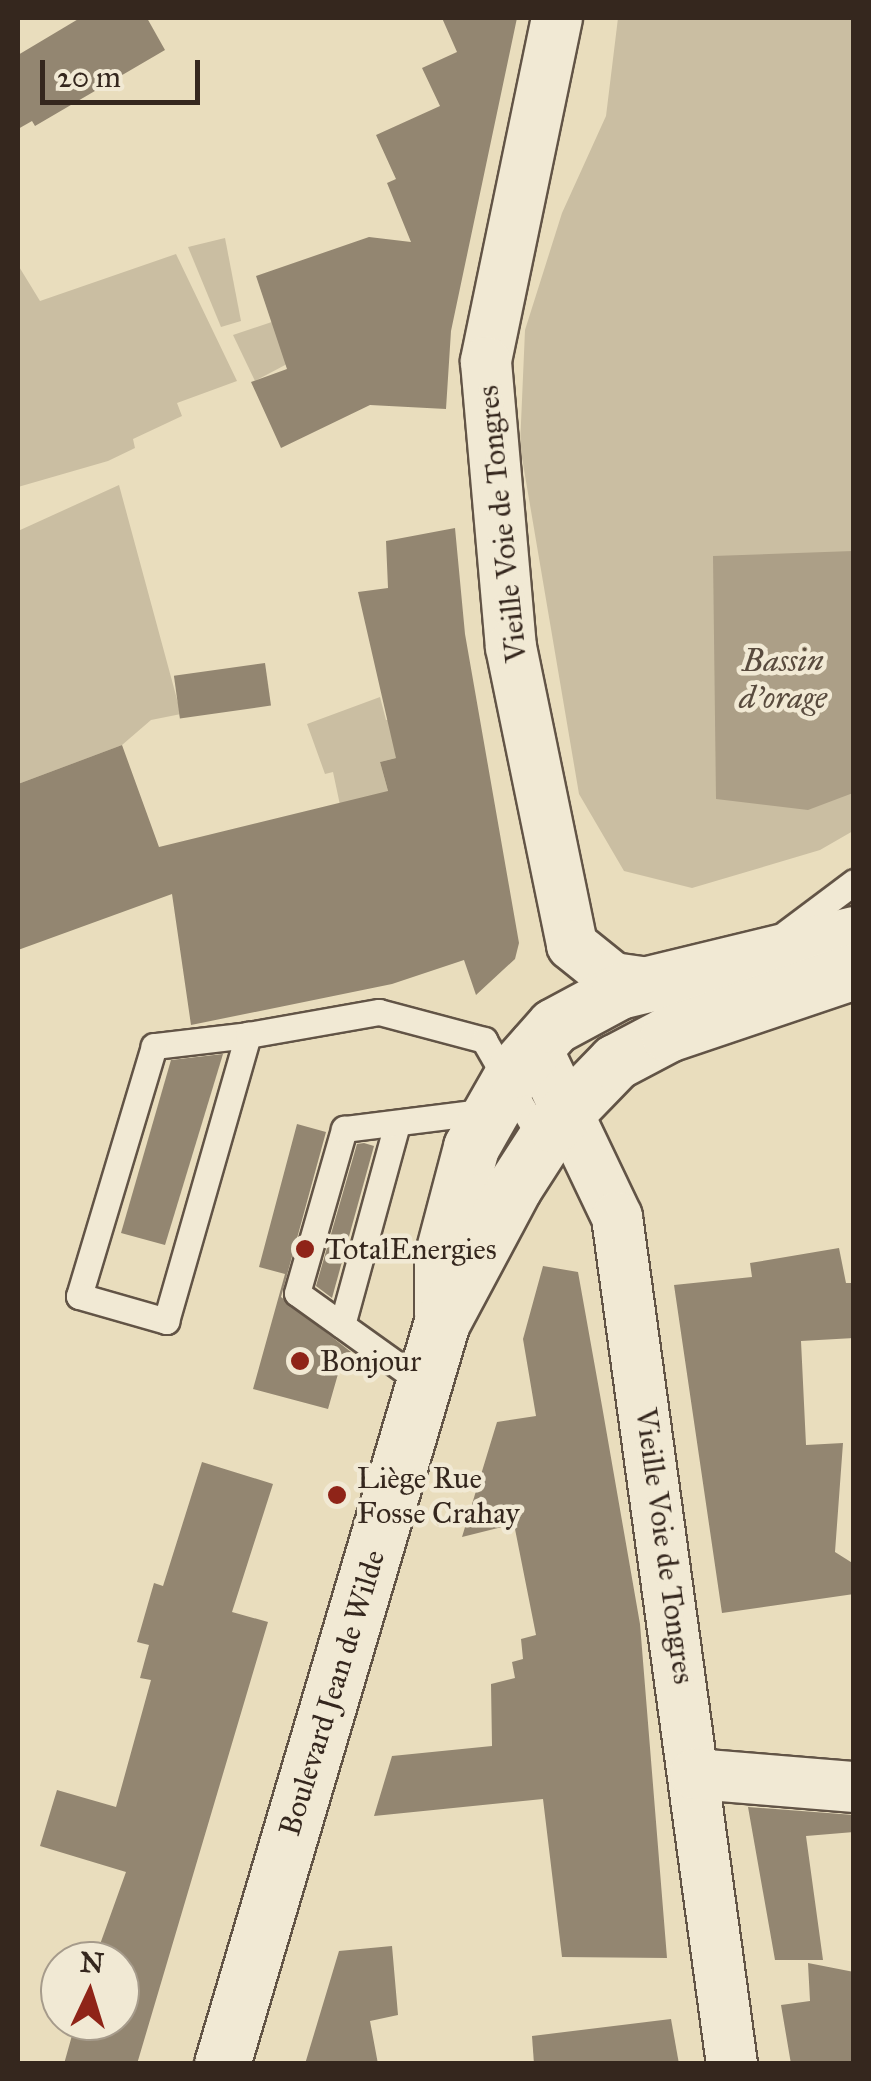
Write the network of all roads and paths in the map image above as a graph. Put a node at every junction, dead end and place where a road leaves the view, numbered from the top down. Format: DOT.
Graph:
graph roads {
  1 [pos="557,18"];
  2 [pos="854,882"];
  3 [pos="854,934"];
  4 [pos="734,963"];
  5 [pos="854,971"];
  6 [pos="647,983"];
  7 [pos="248,1035"];
  8 [pos="511,1079"];
  9 [pos="397,1124"];
  10 [pos="553,1126"];
  11 [pos="442,1322"];
  12 [pos="342,1325"];
  13 [pos="424,1384"];
  14 [pos="695,1774"];
  15 [pos="854,1787"];
  16 [pos="222,2064"];
  17 [pos="732,2064"];
  1 -- 6 [label="street, Vieille Voie de Tongres"];
  2 -- 4 [label="lane"];
  3 -- 4 [label="main road, Boulevard Jean de Wilde"];
  4 -- 6 [label="main road, Boulevard Jean de Wilde"];
  5 -- 10 [label="main road, Boulevard Jean de Wilde"];
  6 -- 8 [label="main road, Boulevard Jean de Wilde"];
  7 -- 7 [label="lane"];
  7 -- 8 [label="lane"];
  8 -- 9 [label="lane"];
  8 -- 10 [label="street, Vieille Voie de Tongres"];
  8 -- 10 [label="lane"];
  8 -- 11 [label="main road, Boulevard Jean de Wilde"];
  9 -- 12 [label="lane"];
  9 -- 12 [label="lane"];
  10 -- 11 [label="main road, Boulevard Jean de Wilde"];
  10 -- 14 [label="street, Vieille Voie de Tongres"];
  11 -- 13 [label="main road, Boulevard Jean de Wilde"];
  12 -- 13 [label="lane"];
  13 -- 16 [label="main road, Boulevard Jean de Wilde"];
  14 -- 15 [label="street"];
  14 -- 17 [label="street, Vieille Voie de Tongres"];
}
